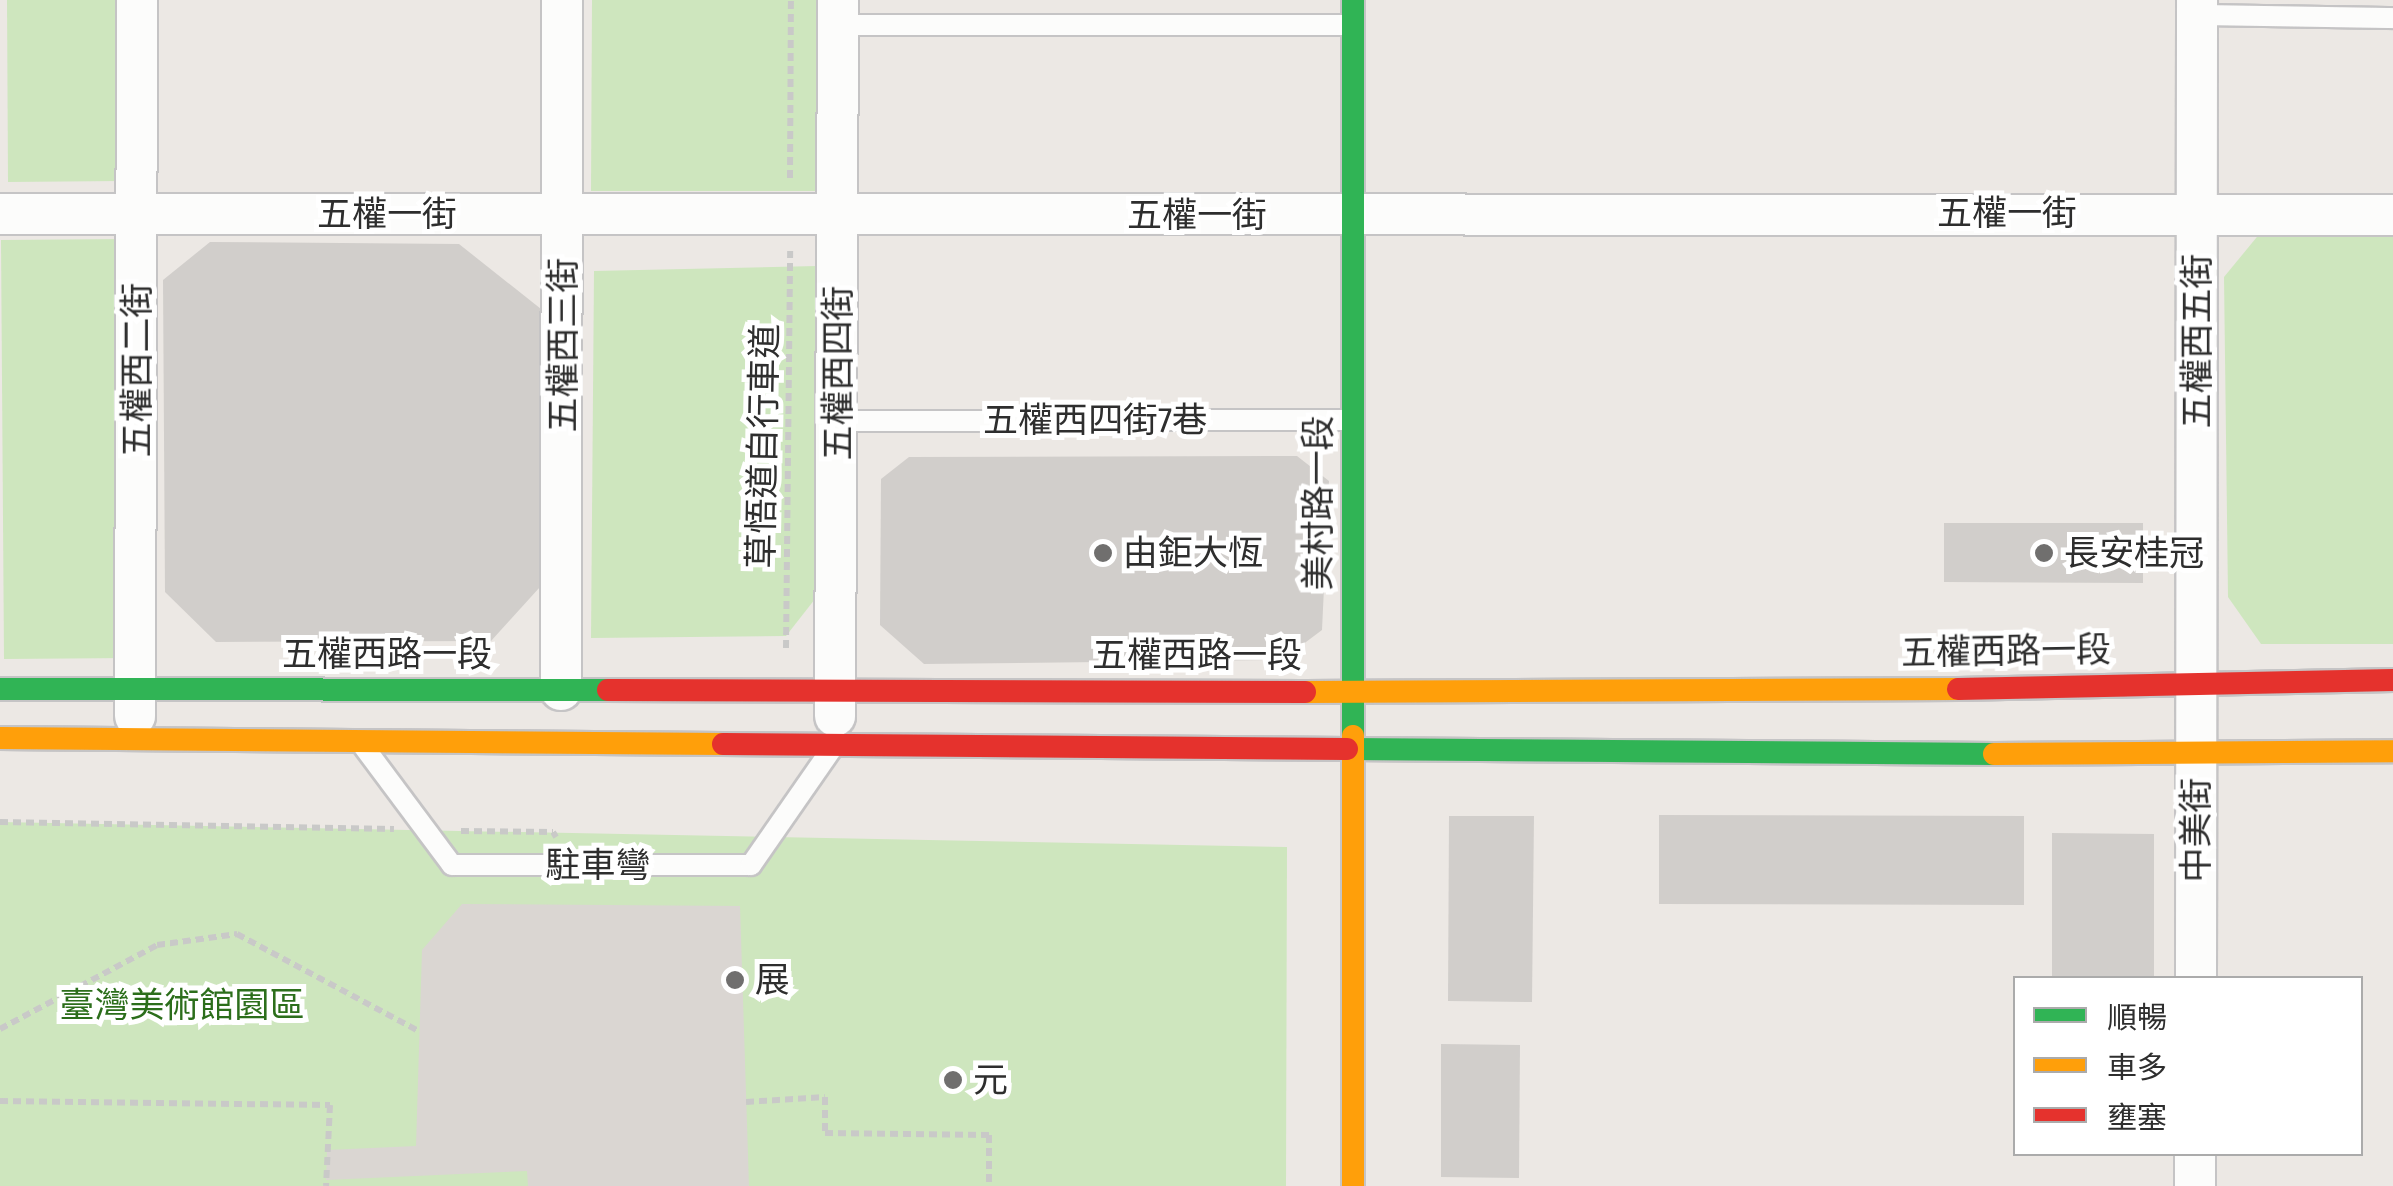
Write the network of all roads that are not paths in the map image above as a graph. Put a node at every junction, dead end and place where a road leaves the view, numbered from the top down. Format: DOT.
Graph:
graph roads {
  1 [pos="137,0"];
  2 [pos="562,0"];
  3 [pos="1353,0"];
  4 [pos="2197,8"];
  5 [pos="838,12"];
  6 [pos="2393,18"];
  7 [pos="1354,25"];
  8 [pos="2197,212"];
  9 [pos="562,213"];
  10 [pos="0,214"];
  11 [pos="136,214"];
  12 [pos="839,214"];
  13 [pos="2393,215"];
  14 [pos="1353,216"];
  15 [pos="1352,420"];
  16 [pos="838,421"];
  17 [pos="2393,680"];
  18 [pos="2197,682"];
  19 [pos="136,688"];
  20 [pos="0,689"];
  21 [pos="560,690"];
  22 [pos="836,690"];
  23 [pos="1354,690"];
  24 [pos="0,738"];
  25 [pos="135,740"];
  26 [pos="360,741"];
  27 [pos="834,745"];
  28 [pos="1354,746"];
  29 [pos="2393,751"];
  30 [pos="2196,756"];
  31 [pos="2196,976"];
  32 [pos="2195,1156"];
  33 [pos="1354,1186"];
  34 [pos="2195,1186"];
  1 -- 11 [label="street, 五權西二街"];
  2 -- 9 [label="street, 五權西三街"];
  3 -- 7 [label="main road, 美村路一段"];
  4 -- 6 [label="lane"];
  4 -- 8 [label="street, 五權西五街"];
  5 -- 7 [label="lane"];
  5 -- 12 [label="street, 五權西四街"];
  7 -- 14 [label="main road, 美村路一段"];
  8 -- 13 [label="street, 五權一街"];
  8 -- 14 [label="street, 五權一街"];
  8 -- 18 [label="street, 五權西五街"];
  9 -- 11 [label="street, 五權一街"];
  9 -- 12 [label="street, 五權一街"];
  9 -- 21 [label="street, 五權西三街"];
  10 -- 11 [label="street, 五權一街"];
  11 -- 19 [label="street, 五權西二街"];
  12 -- 14 [label="street, 五權一街"];
  12 -- 16 [label="street, 五權西四街"];
  14 -- 15 [label="main road, 美村路一段"];
  15 -- 16 [label="lane, 五權西四街7巷"];
  15 -- 23 [label="main road, 美村路一段"];
  16 -- 22 [label="street, 五權西四街"];
  17 -- 18 [label="main road, 五權西路一段"];
  18 -- 23 [label="main road, 五權西路一段"];
  18 -- 30 [label="street, 中美街"];
  19 -- 20 [label="main road, 五權西路一段"];
  19 -- 21 [label="main road, 五權西路一段"];
  19 -- 25 [label="street, 五權西二街"];
  21 -- 22 [label="main road, 五權西路一段"];
  22 -- 23 [label="main road, 五權西路一段"];
  22 -- 27 [label="street, 五權西四街"];
  23 -- 28 [label="main road, 美村路一段"];
  24 -- 25 [label="main road"];
  25 -- 26 [label="main road"];
  26 -- 27 [label="main road"];
  26 -- 27 [label="lane, 駐車彎"];
  27 -- 28 [label="main road"];
  28 -- 30 [label="main road"];
  28 -- 33 [label="main road, 美村路一段"];
  29 -- 30 [label="main road"];
  30 -- 31 [label="street, 中美街"];
  32 -- 34 [label="street"];
}
